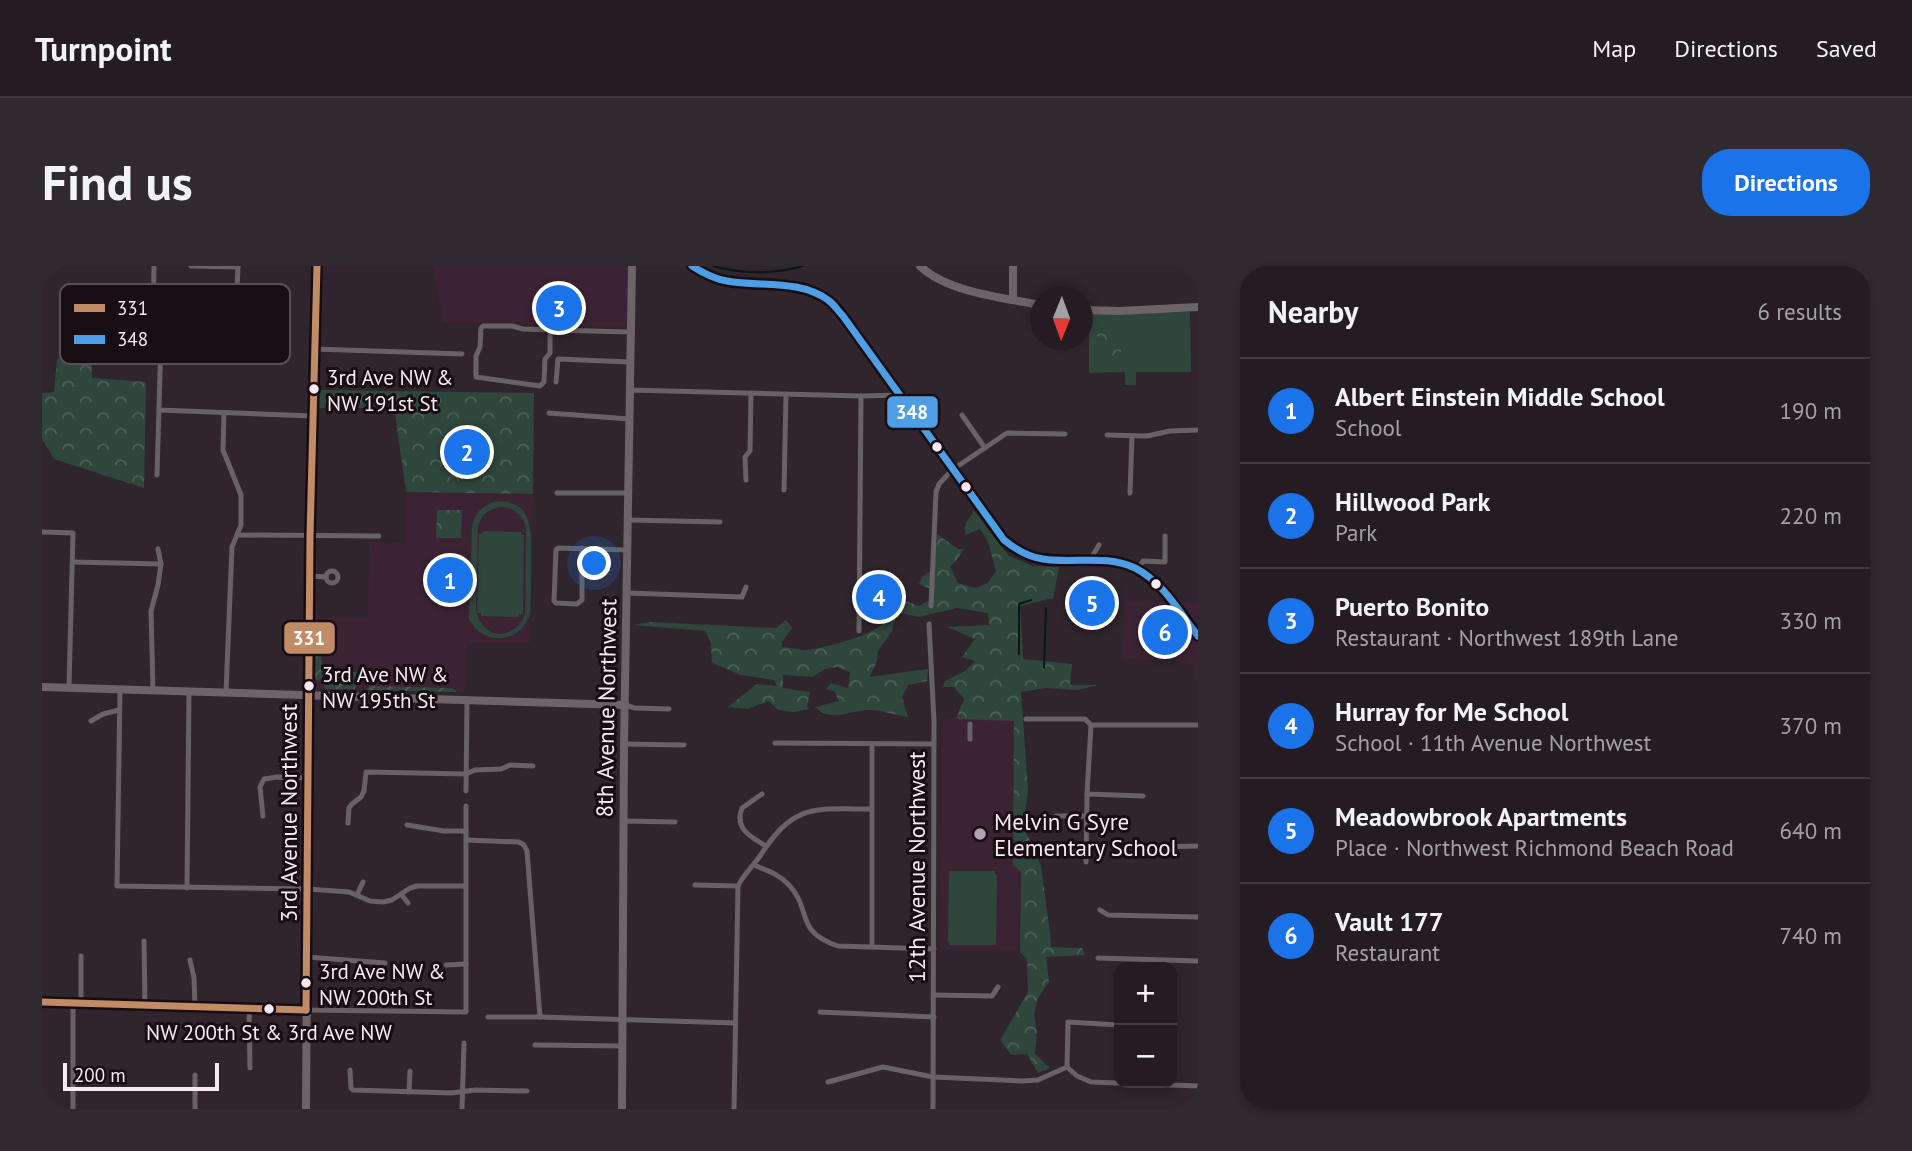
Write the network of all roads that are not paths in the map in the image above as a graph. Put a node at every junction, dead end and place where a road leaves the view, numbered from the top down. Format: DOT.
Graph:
graph roads {
  1 [pos="154,266"];
  2 [pos="191,266"];
  3 [pos="317,266"];
  4 [pos="632,266"];
  5 [pos="692,266"];
  6 [pos="920,266"];
  7 [pos="1013,266"];
  8 [pos="238,267"];
  9 [pos="154,284"];
  10 [pos="1013,299"];
  11 [pos="1030,303"];
  12 [pos="1198,307"];
  13 [pos="1093,310"];
  14 [pos="550,330"];
  15 [pos="630,332"];
  16 [pos="315,349"];
  17 [pos="462,354"];
  18 [pos="630,362"];
  19 [pos="160,364"];
  20 [pos="556,382"];
  21 [pos="630,390"];
  22 [pos="751,393"];
  23 [pos="786,394"];
  24 [pos="900,395"];
  25 [pos="862,396"];
  26 [pos="159,410"];
  27 [pos="224,413"];
  28 [pos="549,413"];
  29 [pos="962,415"];
  30 [pos="314,416"];
  31 [pos="629,419"];
  32 [pos="1198,430"];
  33 [pos="1065,434"];
  34 [pos="1107,435"];
  35 [pos="1132,436"];
  36 [pos="985,448"];
  37 [pos="952,470"];
  38 [pos="157,475"];
  39 [pos="746,480"];
  40 [pos="784,490"];
  41 [pos="557,493"];
  42 [pos="628,493"];
  43 [pos="1130,493"];
  44 [pos="628,520"];
  45 [pos="720,522"];
  46 [pos="42,532"];
  47 [pos="238,535"];
  48 [pos="310,536"];
  49 [pos="379,536"];
  50 [pos="1165,536"];
  51 [pos="582,548"];
  52 [pos="158,549"];
  53 [pos="628,550"];
  54 [pos="1090,560"];
  55 [pos="1103,560"];
  56 [pos="73,562"];
  57 [pos="161,564"];
  58 [pos="1138,569"];
  59 [pos="310,576"];
  60 [pos="326,577"];
  61 [pos="746,587"];
  62 [pos="627,593"];
  63 [pos="931,606"];
  64 [pos="929,624"];
  65 [pos="859,631"];
  66 [pos="1198,636"];
  67 [pos="42,687"];
  68 [pos="69,687"];
  69 [pos="120,690"];
  70 [pos="153,691"];
  71 [pos="188,692"];
  72 [pos="226,692"];
  73 [pos="308,694"];
  74 [pos="467,700"];
  75 [pos="625,705"];
  76 [pos="669,709"];
  77 [pos="119,710"];
  78 [pos="1026,719"];
  79 [pos="92,721"];
  80 [pos="970,724"];
  81 [pos="1091,725"];
  82 [pos="1198,725"];
  83 [pos="970,739"];
  84 [pos="775,743"];
  85 [pos="624,744"];
  86 [pos="872,744"];
  87 [pos="934,744"];
  88 [pos="684,746"];
  89 [pos="533,766"];
  90 [pos="466,774"];
  91 [pos="308,778"];
  92 [pos="466,791"];
  93 [pos="762,794"];
  94 [pos="1087,794"];
  95 [pos="1143,796"];
  96 [pos="466,806"];
  97 [pos="871,810"];
  98 [pos="263,816"];
  99 [pos="1056,816"];
  100 [pos="1087,816"];
  101 [pos="624,821"];
  102 [pos="675,822"];
  103 [pos="348,823"];
  104 [pos="407,825"];
  105 [pos="466,831"];
  106 [pos="466,840"];
  107 [pos="766,846"];
  108 [pos="1198,846"];
  109 [pos="1134,851"];
  110 [pos="1086,862"];
  111 [pos="754,865"];
  112 [pos="363,883"];
  113 [pos="695,885"];
  114 [pos="465,886"];
  115 [pos="738,886"];
  116 [pos="187,888"];
  117 [pos="308,889"];
  118 [pos="401,894"];
  119 [pos="357,895"];
  120 [pos="408,903"];
  121 [pos="1100,910"];
  122 [pos="1198,917"];
  123 [pos="144,941"];
  124 [pos="872,947"];
  125 [pos="934,949"];
  126 [pos="81,956"];
  127 [pos="307,957"];
  128 [pos="1098,958"];
  129 [pos="190,960"];
  130 [pos="1198,961"];
  131 [pos="385,963"];
  132 [pos="466,964"];
  133 [pos="446,965"];
  134 [pos="998,987"];
  135 [pos="934,995"];
  136 [pos="42,1002"];
  137 [pos="77,1003"];
  138 [pos="145,1005"];
  139 [pos="195,1007"];
  140 [pos="249,1008"];
  141 [pos="306,1010"];
  142 [pos="820,1012"];
  143 [pos="488,1017"];
  144 [pos="540,1017"];
  145 [pos="934,1017"];
  146 [pos="622,1019"];
  147 [pos="735,1023"];
  148 [pos="1114,1024"];
  149 [pos="464,1044"];
  150 [pos="535,1045"];
  151 [pos="622,1046"];
  152 [pos="1067,1067"];
  153 [pos="250,1068"];
  154 [pos="350,1070"];
  155 [pos="410,1071"];
  156 [pos="194,1075"];
  157 [pos="933,1077"];
  158 [pos="828,1082"];
  159 [pos="1114,1083"];
  160 [pos="1177,1084"];
  161 [pos="1198,1086"];
  162 [pos="527,1091"];
  163 [pos="409,1092"];
  164 [pos="463,1092"];
  165 [pos="73,1109"];
  166 [pos="195,1109"];
  167 [pos="306,1109"];
  168 [pos="462,1109"];
  169 [pos="622,1109"];
  170 [pos="734,1109"];
  171 [pos="933,1109"];
  1 -- 9 [label="street"];
  2 -- 8 [label="street"];
  3 -- 16 [label="street, 3rd Avenue Northwest"];
  4 -- 15 [label="street, 8th Avenue Northwest"];
  5 -- 24 [label="street"];
  6 -- 10 [label="street"];
  7 -- 10 [label="street"];
  10 -- 11 [label="street"];
  12 -- 13 [label="street"];
  14 -- 14 [label="street"];
  14 -- 15 [label="street"];
  15 -- 18 [label="street, 8th Avenue Northwest"];
  16 -- 17 [label="street"];
  16 -- 30 [label="street, 3rd Avenue Northwest"];
  18 -- 20 [label="street"];
  18 -- 21 [label="street, 8th Avenue Northwest"];
  19 -- 26 [label="street"];
  21 -- 22 [label="street"];
  21 -- 31 [label="street, 8th Avenue Northwest"];
  22 -- 23 [label="street"];
  22 -- 39 [label="street"];
  23 -- 25 [label="street"];
  23 -- 40 [label="street"];
  24 -- 25 [label="street"];
  24 -- 37 [label="street"];
  25 -- 65 [label="street"];
  26 -- 27 [label="street"];
  26 -- 38 [label="street"];
  27 -- 30 [label="street"];
  27 -- 47 [label="street"];
  28 -- 31 [label="street"];
  29 -- 36 [label="street"];
  30 -- 48 [label="street, 3rd Avenue Northwest"];
  31 -- 42 [label="street, 8th Avenue Northwest"];
  32 -- 35 [label="street"];
  33 -- 36 [label="street"];
  34 -- 35 [label="street"];
  35 -- 43 [label="street"];
  36 -- 37 [label="street"];
  37 -- 54 [label="street"];
  37 -- 63 [label="street"];
  41 -- 42 [label="street"];
  42 -- 44 [label="street, 8th Avenue Northwest"];
  44 -- 45 [label="street"];
  44 -- 53 [label="street, 8th Avenue Northwest"];
  46 -- 56 [label="street"];
  47 -- 48 [label="street"];
  47 -- 72 [label="street"];
  48 -- 49 [label="street"];
  48 -- 59 [label="street, 3rd Avenue Northwest"];
  50 -- 58 [label="street"];
  51 -- 51 [label="street"];
  51 -- 53 [label="street"];
  52 -- 57 [label="street"];
  53 -- 62 [label="street, 8th Avenue Northwest"];
  54 -- 55 [label="street"];
  54 -- 55 [label="street"];
  55 -- 58 [label="street"];
  56 -- 57 [label="street"];
  56 -- 68 [label="street"];
  57 -- 70 [label="street"];
  58 -- 66 [label="street"];
  59 -- 60 [label="street"];
  59 -- 73 [label="street, 3rd Avenue Northwest"];
  61 -- 62 [label="street"];
  62 -- 75 [label="street, 8th Avenue Northwest"];
  64 -- 87 [label="street, 12th Avenue Northwest"];
  67 -- 68 [label="street"];
  68 -- 69 [label="street"];
  69 -- 70 [label="street"];
  69 -- 77 [label="street"];
  70 -- 71 [label="street"];
  71 -- 72 [label="street"];
  71 -- 116 [label="street"];
  72 -- 73 [label="street"];
  73 -- 74 [label="street"];
  73 -- 91 [label="street, 3rd Avenue Northwest"];
  74 -- 75 [label="street"];
  74 -- 90 [label="street"];
  75 -- 76 [label="street"];
  75 -- 85 [label="street, 8th Avenue Northwest"];
  77 -- 79 [label="street"];
  77 -- 116 [label="street"];
  78 -- 81 [label="street"];
  80 -- 83 [label="street"];
  81 -- 82 [label="street"];
  81 -- 94 [label="street"];
  84 -- 86 [label="street"];
  85 -- 88 [label="street"];
  85 -- 101 [label="street, 8th Avenue Northwest"];
  86 -- 87 [label="street"];
  86 -- 97 [label="street"];
  87 -- 125 [label="street, 12th Avenue Northwest"];
  89 -- 90 [label="street"];
  90 -- 92 [label="street"];
  90 -- 103 [label="street"];
  91 -- 98 [label="street"];
  91 -- 117 [label="street, 3rd Avenue Northwest"];
  93 -- 107 [label="street"];
  94 -- 95 [label="street"];
  94 -- 100 [label="street"];
  96 -- 105 [label="street"];
  97 -- 107 [label="street"];
  97 -- 124 [label="street"];
  99 -- 100 [label="street"];
  100 -- 110 [label="street"];
  101 -- 102 [label="street"];
  101 -- 146 [label="street, 8th Avenue Northwest"];
  104 -- 105 [label="street"];
  105 -- 106 [label="street"];
  106 -- 114 [label="street"];
  106 -- 144 [label="street"];
  107 -- 111 [label="street"];
  108 -- 109 [label="street"];
  111 -- 115 [label="street"];
  111 -- 124 [label="street"];
  112 -- 119 [label="street"];
  113 -- 115 [label="street"];
  114 -- 118 [label="street"];
  114 -- 132 [label="street"];
  115 -- 147 [label="street"];
  116 -- 117 [label="street"];
  117 -- 119 [label="street"];
  117 -- 127 [label="street, 3rd Avenue Northwest"];
  118 -- 119 [label="street"];
  118 -- 120 [label="street"];
  121 -- 122 [label="street"];
  123 -- 138 [label="street"];
  124 -- 125 [label="street"];
  125 -- 135 [label="street, 12th Avenue Northwest"];
  126 -- 137 [label="street"];
  127 -- 131 [label="street"];
  127 -- 141 [label="street, 3rd Avenue Northwest"];
  128 -- 130 [label="street"];
  129 -- 139 [label="street"];
  132 -- 133 [label="street"];
  132 -- 141 [label="street"];
  134 -- 135 [label="street"];
  135 -- 145 [label="street, 12th Avenue Northwest"];
  136 -- 137 [label="street"];
  137 -- 138 [label="street"];
  137 -- 165 [label="street"];
  138 -- 139 [label="street"];
  139 -- 140 [label="street"];
  140 -- 141 [label="street"];
  140 -- 153 [label="street"];
  141 -- 167 [label="street, 3rd Avenue Northwest"];
  142 -- 145 [label="street"];
  143 -- 144 [label="street"];
  144 -- 146 [label="street"];
  145 -- 157 [label="street, 12th Avenue Northwest"];
  146 -- 147 [label="street"];
  146 -- 151 [label="street, 8th Avenue Northwest"];
  147 -- 170 [label="street"];
  148 -- 152 [label="street"];
  149 -- 164 [label="street"];
  150 -- 151 [label="street"];
  151 -- 169 [label="street, 8th Avenue Northwest"];
  152 -- 157 [label="street"];
  152 -- 159 [label="street"];
  154 -- 163 [label="street"];
  155 -- 163 [label="street"];
  156 -- 166 [label="street"];
  157 -- 158 [label="street"];
  157 -- 171 [label="street, 12th Avenue Northwest"];
  160 -- 161 [label="street"];
  162 -- 164 [label="street"];
  163 -- 164 [label="street"];
  164 -- 168 [label="street"];
}
